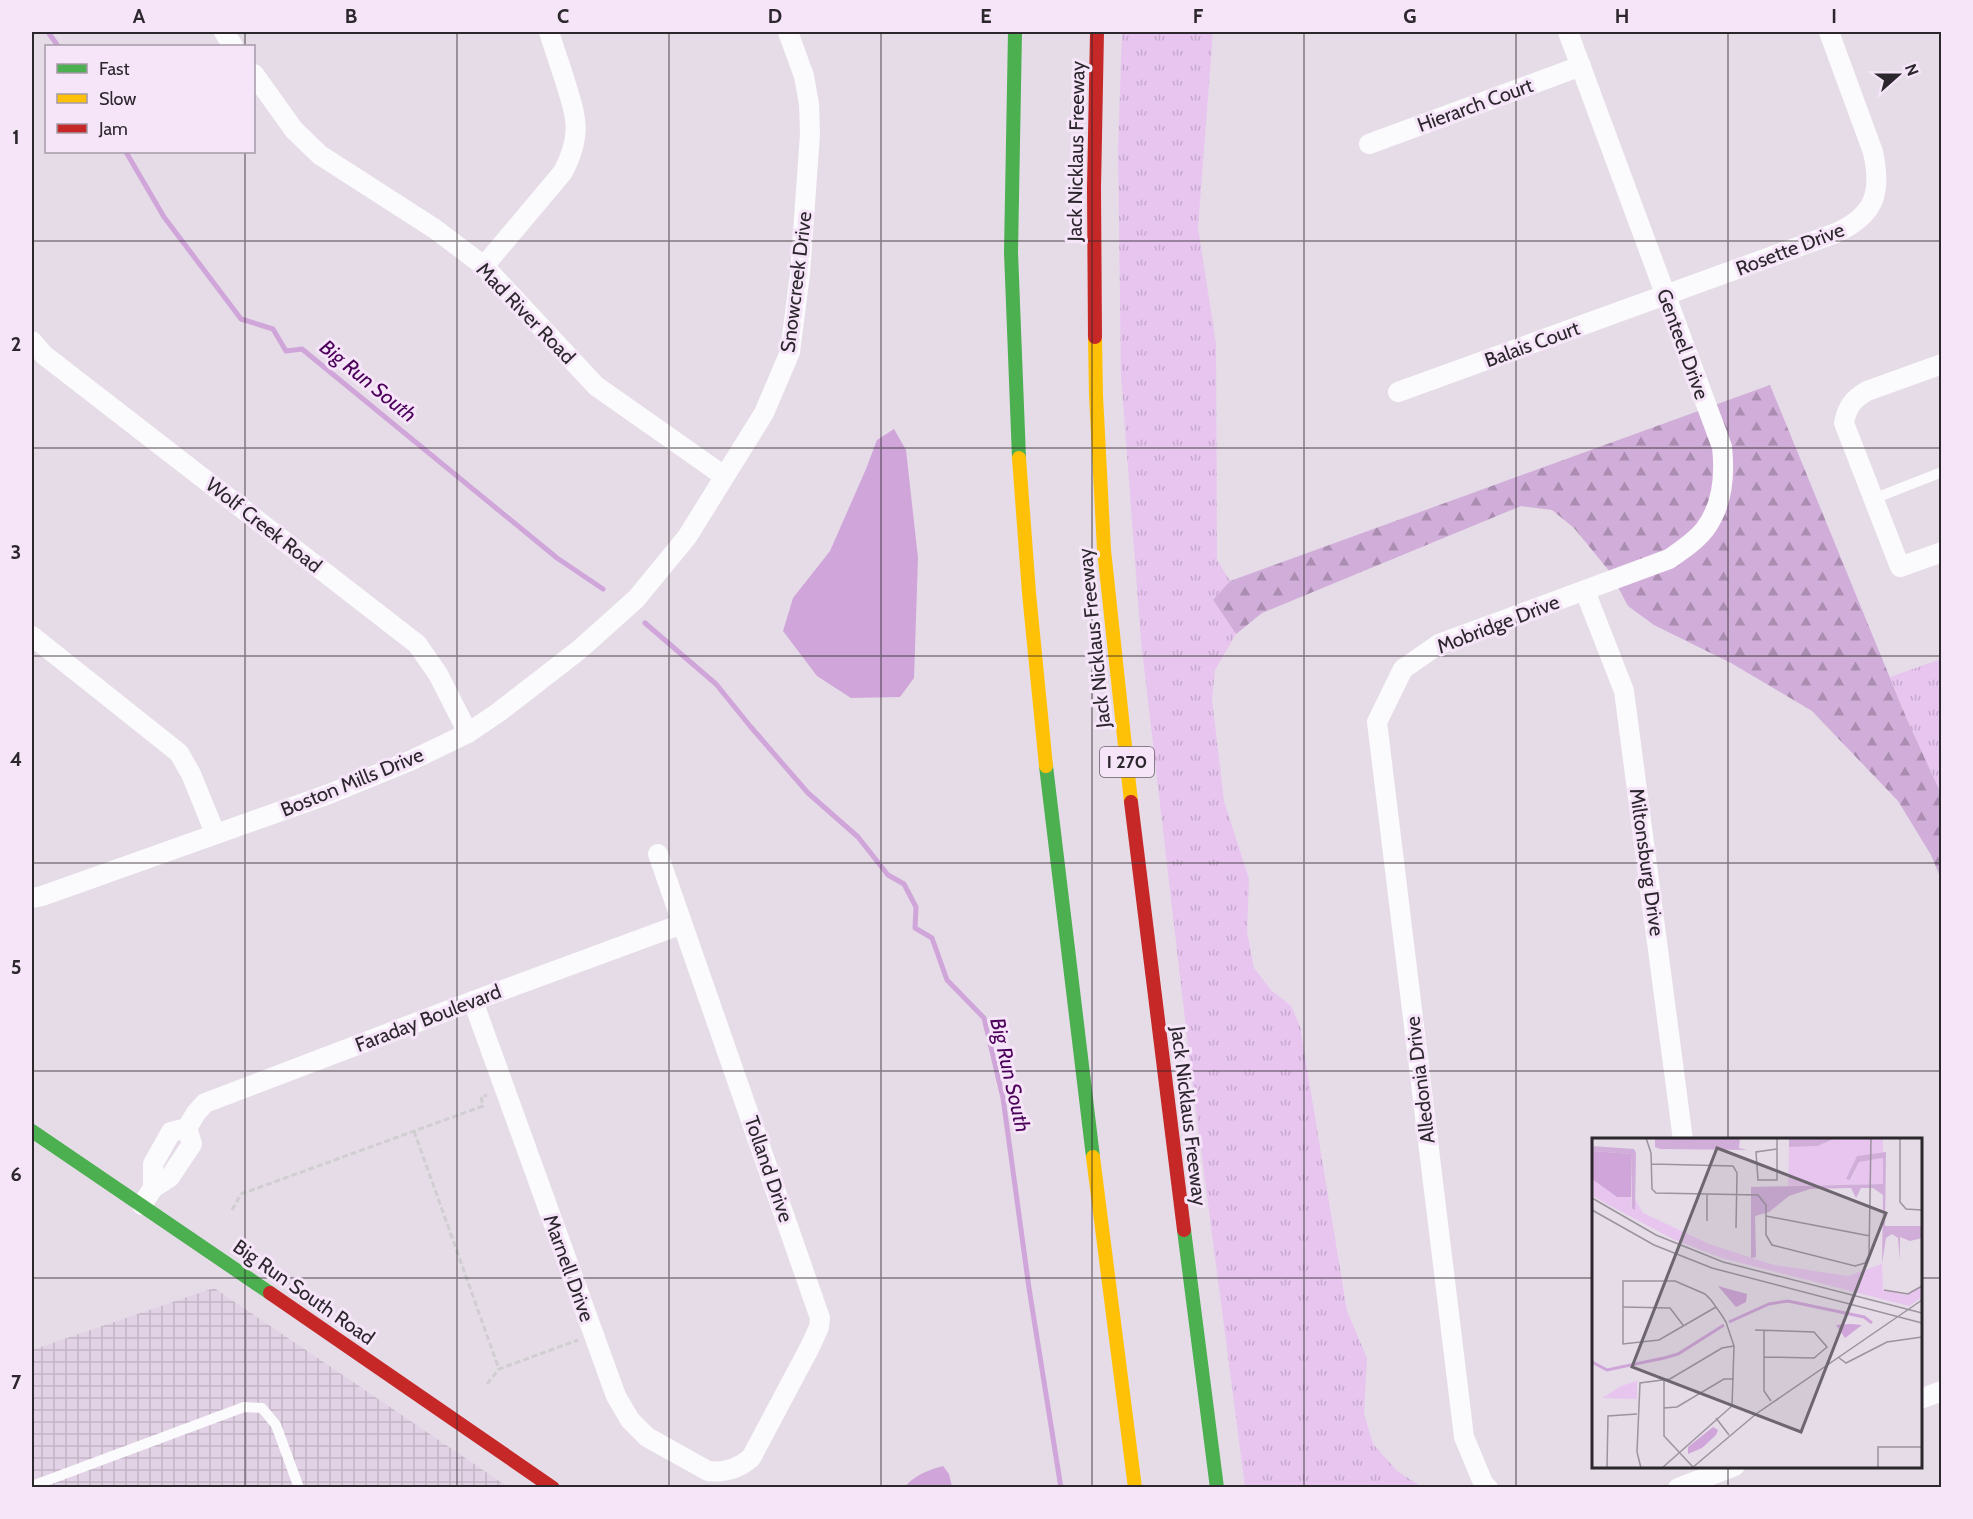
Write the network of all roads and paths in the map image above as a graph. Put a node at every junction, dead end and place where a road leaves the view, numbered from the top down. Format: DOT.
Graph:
graph roads {
  1 [pos="224,32"];
  2 [pos="549,32"];
  3 [pos="788,32"];
  4 [pos="1015,32"];
  5 [pos="1097,32"];
  6 [pos="1568,32"];
  7 [pos="1829,32"];
  8 [pos="232,45"];
  9 [pos="1581,66"];
  10 [pos="255,75"];
  11 [pos="1369,144"];
  12 [pos="484,266"];
  13 [pos="1666,296"];
  14 [pos="32,341"];
  15 [pos="1941,364"];
  16 [pos="1398,392"];
  17 [pos="1941,472"];
  18 [pos="724,476"];
  19 [pos="1873,499"];
  20 [pos="1941,552"];
  21 [pos="1585,591"];
  22 [pos="636,599"];
  23 [pos="32,636"];
  24 [pos="1377,722"];
  25 [pos="468,733"];
  26 [pos="216,833"];
  27 [pos="658,854"];
  28 [pos="32,898"];
  29 [pos="682,924"];
  30 [pos="472,1001"];
  31 [pos="504,1089"];
  32 [pos="32,1131"];
  33 [pos="414,1131"];
  34 [pos="1683,1138"];
  35 [pos="148,1196"];
  36 [pos="232,1210"];
  37 [pos="593,1335"];
  38 [pos="499,1369"];
  39 [pos="487,1384"];
  40 [pos="1941,1391"];
  41 [pos="1922,1398"];
  42 [pos="734,1468"];
  43 [pos="1732,1468"];
  44 [pos="32,1486"];
  45 [pos="299,1488"];
  46 [pos="553,1488"];
  47 [pos="1135,1488"];
  48 [pos="1217,1488"];
  49 [pos="1488,1488"];
  50 [pos="1678,1488"];
  1 -- 8 [label="street"];
  2 -- 12 [label="street"];
  3 -- 18 [label="street, Snowcreek Drive"];
  4 -- 47 [label="main road"];
  5 -- 48 [label="main road, Jack Nicklaus Freeway / I 270"];
  6 -- 9 [label="street, Genteel Drive"];
  7 -- 13 [label="street, Rosette Drive"];
  9 -- 11 [label="street, Hierarch Court"];
  9 -- 13 [label="street, Genteel Drive"];
  10 -- 12 [label="street, Mad River Road"];
  12 -- 18 [label="street, Mad River Road"];
  13 -- 16 [label="street, Balais Court"];
  13 -- 21 [label="street, Genteel Drive"];
  14 -- 25 [label="street, Wolf Creek Road"];
  15 -- 19 [label="street"];
  17 -- 19 [label="lane"];
  18 -- 22 [label="street, Snowcreek Drive"];
  19 -- 20 [label="street"];
  21 -- 24 [label="street, Mobridge Drive"];
  21 -- 34 [label="street, Miltonsburg Drive"];
  22 -- 25 [label="street, Boston Mills Drive"];
  23 -- 26 [label="street"];
  24 -- 49 [label="street, Alledonia Drive"];
  25 -- 26 [label="street, Boston Mills Drive"];
  26 -- 28 [label="street, Boston Mills Drive"];
  27 -- 29 [label="street, Tolland Drive"];
  29 -- 30 [label="street, Faraday Boulevard"];
  29 -- 42 [label="street, Tolland Drive"];
  30 -- 31 [label="street, Marnell Drive"];
  30 -- 35 [label="street, Faraday Boulevard"];
  31 -- 33 [label="path"];
  31 -- 37 [label="street, Marnell Drive"];
  32 -- 35 [label="main road, Big Run South Road"];
  33 -- 36 [label="path"];
  33 -- 38 [label="path"];
  35 -- 46 [label="main road, Big Run South Road"];
  37 -- 38 [label="path"];
  37 -- 42 [label="street, Marnell Drive"];
  38 -- 39 [label="path"];
  40 -- 41 [label="street"];
  43 -- 50 [label="street"];
  44 -- 45 [label="lane"];
}
